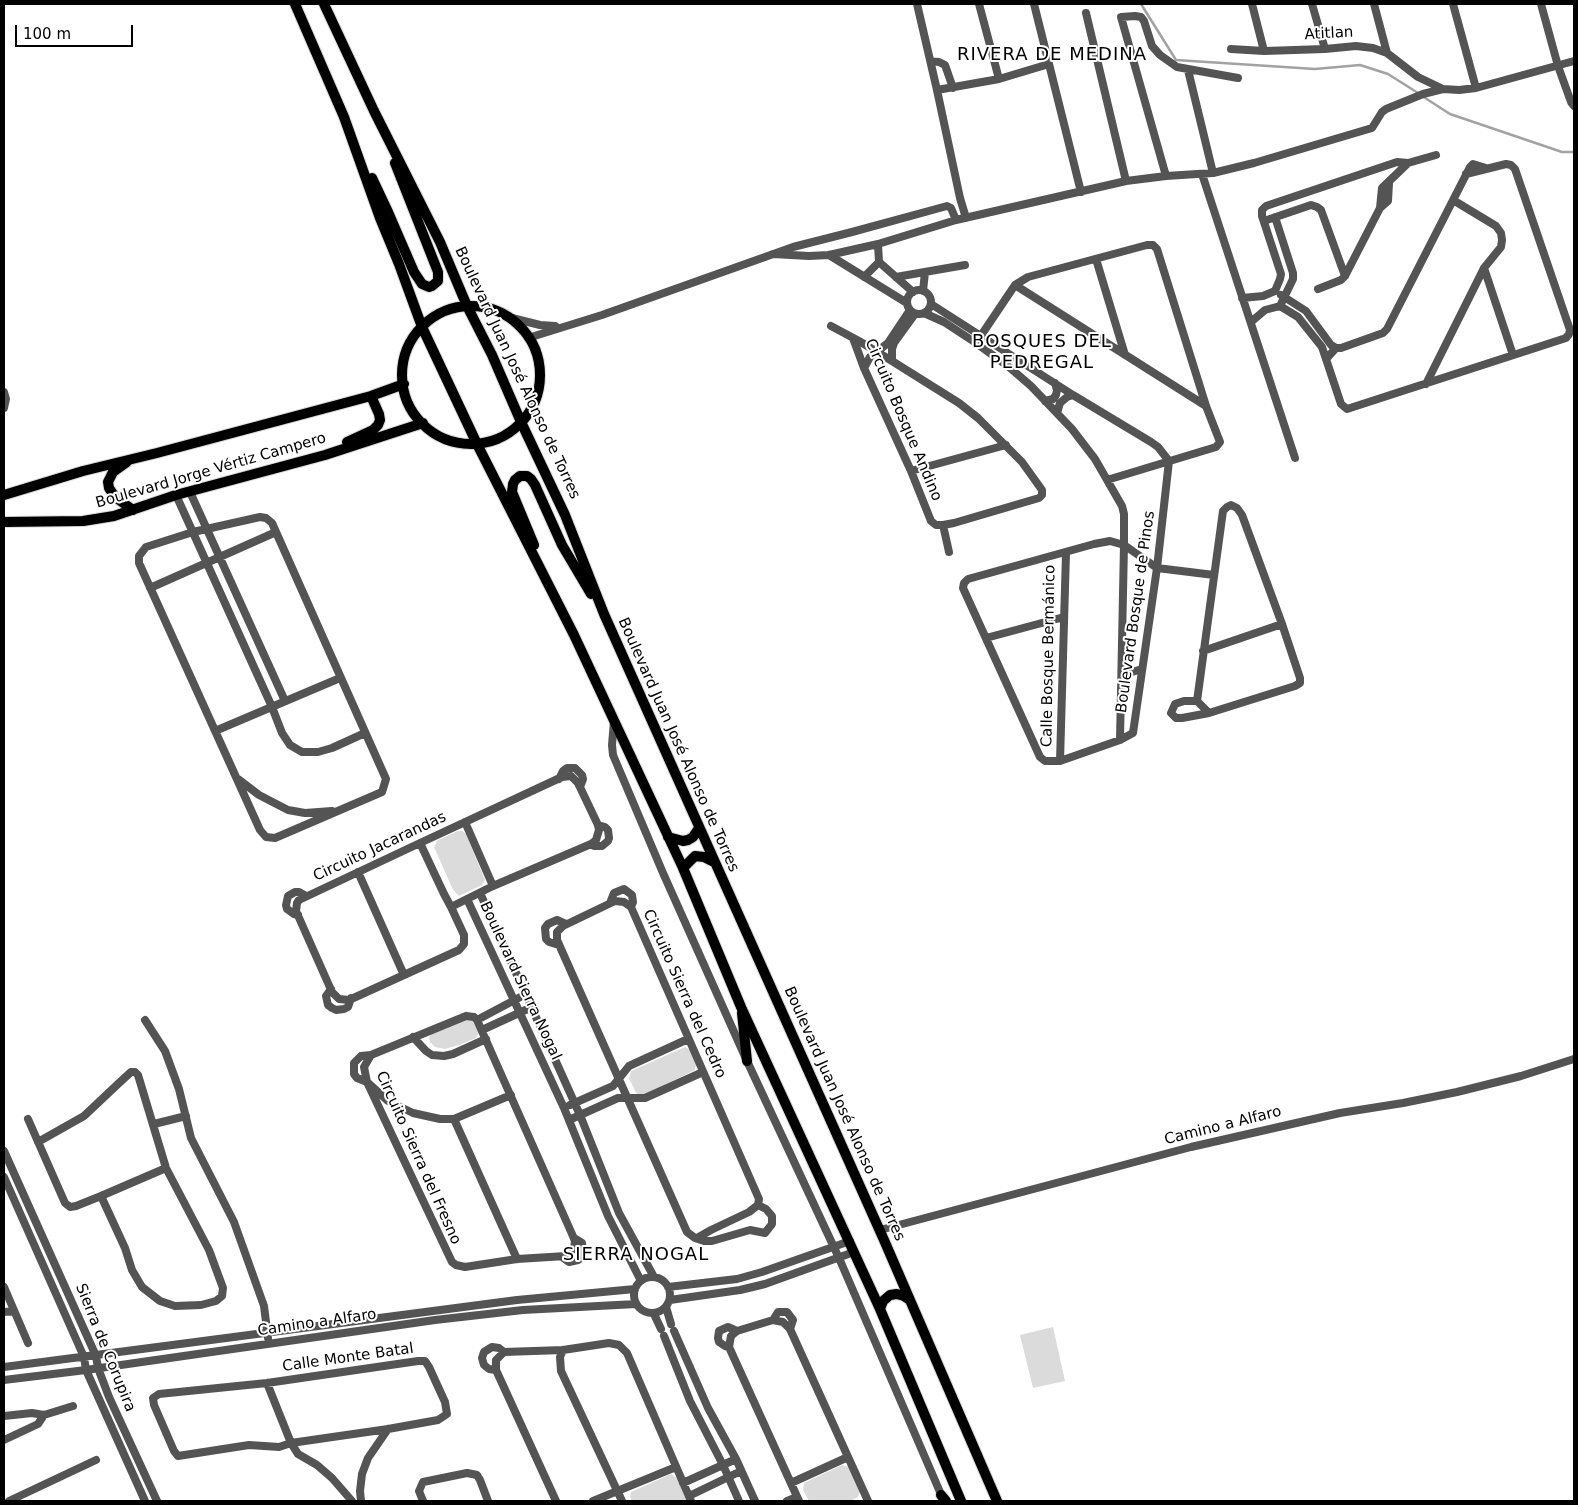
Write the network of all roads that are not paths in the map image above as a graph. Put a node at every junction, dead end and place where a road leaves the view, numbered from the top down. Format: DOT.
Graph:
graph roads {
  1 [pos="295,4"];
  2 [pos="324,4"];
  3 [pos="917,4"];
  4 [pos="979,4"];
  5 [pos="1034,4"];
  6 [pos="1252,4"];
  7 [pos="1312,4"];
  8 [pos="1374,4"];
  9 [pos="1453,4"];
  10 [pos="1541,4"];
  11 [pos="1086,13"];
  12 [pos="1231,49"];
  13 [pos="1325,49"];
  14 [pos="1264,51"];
  15 [pos="1387,53"];
  16 [pos="930,61"];
  17 [pos="1574,61"];
  18 [pos="1049,64"];
  19 [pos="1558,66"];
  20 [pos="1188,70"];
  21 [pos="1418,77"];
  22 [pos="1238,78"];
  23 [pos="999,79"];
  24 [pos="953,88"];
  25 [pos="1476,88"];
  26 [pos="937,90"];
  27 [pos="1443,90"];
  28 [pos="1423,94"];
  29 [pos="1573,104"];
  30 [pos="389,139"];
  31 [pos="356,152"];
  32 [pos="1436,155"];
  33 [pos="1408,163"];
  34 [pos="1390,164"];
  35 [pos="1213,173"];
  36 [pos="1202,174"];
  37 [pos="1395,174"];
  38 [pos="1166,176"];
  39 [pos="1126,180"];
  40 [pos="1081,192"];
  41 [pos="1453,200"];
  42 [pos="1275,217"];
  43 [pos="966,218"];
  44 [pos="956,220"];
  45 [pos="1264,221"];
  46 [pos="878,244"];
  47 [pos="773,254"];
  48 [pos="829,255"];
  49 [pos="1096,259"];
  50 [pos="879,262"];
  51 [pos="965,265"];
  52 [pos="1484,268"];
  53 [pos="925,272"];
  54 [pos="1345,276"];
  55 [pos="864,277"];
  56 [pos="896,277"];
  57 [pos="1015,285"];
  58 [pos="1318,288"];
  59 [pos="924,291"];
  60 [pos="1275,291"];
  61 [pos="913,292"];
  62 [pos="1285,297"];
  63 [pos="1242,298"];
  64 [pos="931,304"];
  65 [pos="467,306"];
  66 [pos="1280,306"];
  67 [pos="911,309"];
  68 [pos="924,313"];
  69 [pos="512,318"];
  70 [pos="1251,322"];
  71 [pos="565,325"];
  72 [pos="831,326"];
  73 [pos="422,327"];
  74 [pos="981,335"];
  75 [pos="528,338"];
  76 [pos="853,338"];
  77 [pos="976,342"];
  78 [pos="1336,348"];
  79 [pos="876,352"];
  80 [pos="1125,355"];
  81 [pos="1513,355"];
  82 [pos="1326,359"];
  83 [pos="892,360"];
  84 [pos="864,368"];
  85 [pos="1055,383"];
  86 [pos="404,384"];
  87 [pos="1426,384"];
  88 [pos="4,392"];
  89 [pos="1073,395"];
  90 [pos="371,396"];
  91 [pos="1045,401"];
  92 [pos="1206,406"];
  93 [pos="4,408"];
  94 [pos="1057,413"];
  95 [pos="521,422"];
  96 [pos="423,424"];
  97 [pos="477,444"];
  98 [pos="1006,445"];
  99 [pos="324,455"];
  100 [pos="134,458"];
  101 [pos="1295,458"];
  102 [pos="1169,461"];
  103 [pos="911,471"];
  104 [pos="1107,480"];
  105 [pos="190,492"];
  106 [pos="4,495"];
  107 [pos="176,496"];
  108 [pos="133,510"];
  109 [pos="5,520"];
  110 [pos="943,525"];
  111 [pos="206,529"];
  112 [pos="193,532"];
  113 [pos="276,532"];
  114 [pos="1124,545"];
  115 [pos="949,552"];
  116 [pos="1066,552"];
  117 [pos="220,557"];
  118 [pos="207,563"];
  119 [pos="1157,568"];
  120 [pos="1214,575"];
  121 [pos="546,580"];
  122 [pos="150,588"];
  123 [pos="604,614"];
  124 [pos="1064,617"];
  125 [pos="1282,624"];
  126 [pos="986,638"];
  127 [pos="1203,651"];
  128 [pos="1122,668"];
  129 [pos="1142,669"];
  130 [pos="340,678"];
  131 [pos="285,701"];
  132 [pos="1197,701"];
  133 [pos="272,707"];
  134 [pos="1209,713"];
  135 [pos="614,720"];
  136 [pos="215,731"];
  137 [pos="365,733"];
  138 [pos="1120,740"];
  139 [pos="1060,761"];
  140 [pos="236,777"];
  141 [pos="339,810"];
  142 [pos="465,822"];
  143 [pos="598,825"];
  144 [pos="699,828"];
  145 [pos="668,837"];
  146 [pos="420,843"];
  147 [pos="591,844"];
  148 [pos="714,862"];
  149 [pos="683,868"];
  150 [pos="358,872"];
  151 [pos="493,886"];
  152 [pos="480,893"];
  153 [pos="467,899"];
  154 [pos="610,902"];
  155 [pos="450,907"];
  156 [pos="631,907"];
  157 [pos="494,924"];
  158 [pos="566,924"];
  159 [pos="482,930"];
  160 [pos="503,943"];
  161 [pos="559,945"];
  162 [pos="490,949"];
  163 [pos="404,975"];
  164 [pos="331,989"];
  165 [pos="526,994"];
  166 [pos="351,998"];
  167 [pos="514,1000"];
  168 [pos="532,1007"];
  169 [pos="741,1007"];
  170 [pos="520,1012"];
  171 [pos="145,1020"];
  172 [pos="477,1020"];
  173 [pos="482,1030"];
  174 [pos="413,1038"];
  175 [pos="486,1039"];
  176 [pos="688,1039"];
  177 [pos="1574,1059"];
  178 [pos="747,1061"];
  179 [pos="703,1072"];
  180 [pos="619,1078"];
  181 [pos="367,1082"];
  182 [pos="511,1095"];
  183 [pos="628,1098"];
  184 [pos="574,1102"];
  185 [pos="564,1108"];
  186 [pos="580,1115"];
  187 [pos="186,1116"];
  188 [pos="28,1119"];
  189 [pos="454,1119"];
  190 [pos="569,1120"];
  191 [pos="154,1124"];
  192 [pos="38,1142"];
  193 [pos="4,1151"];
  194 [pos="166,1168"];
  195 [pos="4,1177"];
  196 [pos="101,1196"];
  197 [pos="758,1205"];
  198 [pos="880,1230"];
  199 [pos="698,1238"];
  200 [pos="850,1241"];
  201 [pos="834,1246"];
  202 [pos="854,1252"];
  203 [pos="839,1258"];
  204 [pos="518,1259"];
  205 [pos="56,1266"];
  206 [pos="46,1269"];
  207 [pos="654,1277"];
  208 [pos="641,1281"];
  209 [pos="4,1287"];
  210 [pos="668,1287"];
  211 [pos="635,1289"];
  212 [pos="910,1300"];
  213 [pos="636,1304"];
  214 [pos="668,1304"];
  215 [pos="880,1309"];
  216 [pos="14,1311"];
  217 [pos="4,1312"];
  218 [pos="654,1314"];
  219 [pos="737,1331"];
  220 [pos="268,1332"];
  221 [pos="28,1342"];
  222 [pos="268,1344"];
  223 [pos="729,1347"];
  224 [pos="563,1350"];
  225 [pos="504,1352"];
  226 [pos="96,1356"];
  227 [pos="84,1357"];
  228 [pos="4,1366"];
  229 [pos="98,1368"];
  230 [pos="86,1370"];
  231 [pos="496,1370"];
  232 [pos="4,1380"];
  233 [pos="268,1383"];
  234 [pos="73,1406"];
  235 [pos="44,1415"];
  236 [pos="4,1416"];
  237 [pos="388,1429"];
  238 [pos="4,1440"];
  239 [pos="291,1443"];
  240 [pos="848,1457"];
  241 [pos="736,1459"];
  242 [pos="96,1460"];
  243 [pos="723,1465"];
  244 [pos="676,1467"];
  245 [pos="741,1471"];
  246 [pos="728,1477"];
  247 [pos="683,1483"];
  248 [pos="791,1483"];
  249 [pos="618,1491"];
  250 [pos="690,1499"];
  251 [pos="798,1499"];
  252 [pos="867,1499"];
  253 [pos="943,1499"];
  254 [pos="6,1500"];
  255 [pos="145,1501"];
  256 [pos="157,1501"];
  257 [pos="352,1501"];
  258 [pos="361,1501"];
  259 [pos="423,1501"];
  260 [pos="488,1501"];
  261 [pos="556,1501"];
  262 [pos="593,1501"];
  263 [pos="622,1501"];
  264 [pos="739,1501"];
  265 [pos="755,1501"];
  266 [pos="787,1501"];
  267 [pos="858,1501"];
  268 [pos="961,1501"];
  269 [pos="997,1501"];
  1 -- 31 [label="main road"];
  2 -- 30 [label="main road, Boulevard Juan José Alonso de Torres"];
  3 -- 16 [label="street"];
  4 -- 23 [label="street"];
  5 -- 18 [label="street"];
  6 -- 14 [label="street"];
  7 -- 13 [label="street"];
  8 -- 15 [label="street"];
  9 -- 25 [label="street"];
  10 -- 19 [label="street"];
  11 -- 39 [label="street"];
  12 -- 14 [label="street, Atitlan"];
  13 -- 14 [label="street, Atitlan"];
  13 -- 15 [label="street, Atitlan"];
  15 -- 21 [label="street, Atitlan"];
  16 -- 24 [label="street"];
  16 -- 26 [label="street"];
  17 -- 19 [label="street, Atitlan"];
  18 -- 23 [label="street"];
  18 -- 40 [label="street"];
  19 -- 25 [label="street, Atitlan"];
  19 -- 29 [label="street"];
  20 -- 22 [label="street"];
  20 -- 35 [label="street"];
  20 -- 38 [label="street"];
  21 -- 27 [label="street, Atitlan"];
  21 -- 28 [label="street"];
  23 -- 24 [label="street"];
  24 -- 26 [label="street"];
  25 -- 27 [label="street, Atitlan"];
  26 -- 43 [label="street"];
  27 -- 28 [label="street"];
  28 -- 35 [label="street"];
  30 -- 31 [label="main road"];
  30 -- 65 [label="main road, Boulevard Juan José Alonso de Torres"];
  31 -- 73 [label="main road"];
  32 -- 33 [label="street"];
  33 -- 34 [label="street"];
  33 -- 37 [label="street"];
  34 -- 37 [label="street"];
  34 -- 45 [label="street"];
  35 -- 36 [label="street"];
  36 -- 38 [label="street"];
  36 -- 63 [label="street"];
  37 -- 54 [label="street"];
  38 -- 39 [label="street"];
  39 -- 40 [label="street"];
  40 -- 43 [label="street"];
  41 -- 52 [label="street"];
  41 -- 78 [label="street"];
  41 -- 81 [label="street"];
  42 -- 45 [label="street"];
  42 -- 54 [label="street"];
  42 -- 62 [label="street"];
  43 -- 44 [label="street"];
  44 -- 46 [label="street"];
  44 -- 47 [label="street"];
  45 -- 60 [label="street"];
  46 -- 48 [label="street"];
  46 -- 50 [label="street"];
  47 -- 48 [label="street"];
  47 -- 71 [label="street"];
  48 -- 55 [label="street"];
  49 -- 57 [label="street"];
  49 -- 80 [label="street"];
  49 -- 92 [label="street"];
  50 -- 55 [label="street"];
  50 -- 56 [label="street"];
  51 -- 53 [label="street"];
  52 -- 81 [label="street"];
  52 -- 87 [label="street"];
  53 -- 56 [label="street"];
  53 -- 59 [label="street"];
  54 -- 58 [label="street"];
  55 -- 67 [label="street"];
  56 -- 61 [label="street"];
  57 -- 74 [label="street"];
  57 -- 80 [label="street"];
  59 -- 61 [label="street"];
  59 -- 64 [label="street"];
  60 -- 62 [label="street"];
  60 -- 63 [label="street"];
  61 -- 67 [label="street"];
  62 -- 66 [label="street"];
  62 -- 78 [label="street"];
  63 -- 70 [label="street"];
  64 -- 68 [label="street"];
  64 -- 74 [label="street"];
  65 -- 69 [label="main road"];
  65 -- 73 [label="main road"];
  65 -- 95 [label="main road, Boulevard Juan José Alonso de Torres"];
  66 -- 70 [label="street"];
  66 -- 82 [label="street"];
  67 -- 68 [label="street"];
  67 -- 79 [label="street, Circuito Bosque Andino"];
  67 -- 83 [label="street, Circuito Bosque Andino"];
  68 -- 77 [label="street, Boulevard Bosque de Pinos"];
  69 -- 71 [label="street"];
  69 -- 75 [label="main road"];
  70 -- 101 [label="street"];
  71 -- 75 [label="street"];
  72 -- 76 [label="street"];
  73 -- 86 [label="main road"];
  73 -- 97 [label="main road"];
  74 -- 77 [label="street"];
  74 -- 85 [label="street"];
  75 -- 95 [label="main road"];
  76 -- 79 [label="street, Circuito Bosque Andino"];
  76 -- 84 [label="street, Circuito Bosque Andino"];
  77 -- 91 [label="street, Boulevard Bosque de Pinos"];
  78 -- 82 [label="street"];
  79 -- 83 [label="street"];
  79 -- 84 [label="street"];
  80 -- 92 [label="street"];
  81 -- 87 [label="street"];
  82 -- 87 [label="street"];
  83 -- 98 [label="street, Circuito Bosque Andino"];
  84 -- 103 [label="street, Circuito Bosque Andino"];
  85 -- 89 [label="street"];
  85 -- 91 [label="street"];
  86 -- 90 [label="main road, Boulevard Jorge Vértiz Campero"];
  86 -- 96 [label="main road"];
  88 -- 93 [label="street"];
  89 -- 94 [label="street"];
  89 -- 102 [label="street"];
  90 -- 99 [label="main road"];
  90 -- 100 [label="main road, Boulevard Jorge Vértiz Campero"];
  91 -- 94 [label="street, Boulevard Bosque de Pinos"];
  92 -- 102 [label="street"];
  94 -- 104 [label="street, Boulevard Bosque de Pinos"];
  95 -- 97 [label="main road"];
  95 -- 123 [label="main road, Boulevard Juan José Alonso de Torres"];
  96 -- 97 [label="main road"];
  96 -- 99 [label="main road, Boulevard Jorge Vértiz Campero"];
  97 -- 121 [label="main road"];
  98 -- 103 [label="street"];
  98 -- 110 [label="street, Circuito Bosque Andino"];
  99 -- 105 [label="main road, Boulevard Jorge Vértiz Campero"];
  100 -- 106 [label="main road, Boulevard Jorge Vértiz Campero"];
  100 -- 108 [label="main road"];
  102 -- 104 [label="street"];
  102 -- 119 [label="street, Boulevard Bosque de Pinos"];
  103 -- 110 [label="street, Circuito Bosque Andino"];
  104 -- 114 [label="street, Boulevard Bosque de Pinos"];
  105 -- 107 [label="main road, Boulevard Jorge Vértiz Campero"];
  105 -- 111 [label="street"];
  107 -- 108 [label="main road, Boulevard Jorge Vértiz Campero"];
  107 -- 112 [label="street"];
  108 -- 109 [label="main road, Boulevard Jorge Vértiz Campero"];
  110 -- 115 [label="street"];
  111 -- 112 [label="street"];
  111 -- 113 [label="street"];
  111 -- 117 [label="street"];
  112 -- 118 [label="street"];
  112 -- 122 [label="street"];
  113 -- 117 [label="street"];
  113 -- 130 [label="street"];
  114 -- 116 [label="street"];
  114 -- 119 [label="street"];
  114 -- 128 [label="street, Boulevard Bosque de Pinos"];
  116 -- 124 [label="street, Calle Bosque Bermánico"];
  116 -- 126 [label="street"];
  117 -- 118 [label="street"];
  117 -- 131 [label="street"];
  118 -- 122 [label="street"];
  118 -- 133 [label="street"];
  119 -- 120 [label="street"];
  119 -- 129 [label="street, Boulevard Bosque de Pinos"];
  120 -- 125 [label="street"];
  120 -- 127 [label="street"];
  121 -- 123 [label="main road"];
  121 -- 135 [label="main road"];
  122 -- 136 [label="street"];
  123 -- 144 [label="main road, Boulevard Juan José Alonso de Torres"];
  124 -- 126 [label="street"];
  124 -- 139 [label="street, Calle Bosque Bermánico"];
  125 -- 127 [label="street"];
  125 -- 134 [label="street"];
  126 -- 139 [label="street"];
  127 -- 132 [label="street"];
  128 -- 129 [label="street"];
  128 -- 138 [label="street, Boulevard Bosque de Pinos"];
  129 -- 138 [label="street, Boulevard Bosque de Pinos"];
  130 -- 131 [label="street"];
  130 -- 137 [label="street"];
  131 -- 133 [label="street"];
  132 -- 134 [label="street"];
  132 -- 134 [label="street"];
  133 -- 136 [label="street"];
  133 -- 137 [label="street"];
  135 -- 145 [label="main road"];
  135 -- 178 [label="street"];
  136 -- 140 [label="street"];
  137 -- 141 [label="street"];
  138 -- 139 [label="street"];
  140 -- 141 [label="street"];
  140 -- 141 [label="street"];
  142 -- 143 [label="street, Circuito Jacarandas"];
  142 -- 146 [label="street, Circuito Jacarandas"];
  142 -- 151 [label="street"];
  143 -- 147 [label="street"];
  143 -- 147 [label="street, Circuito Jacarandas"];
  144 -- 145 [label="main road"];
  144 -- 148 [label="main road, Boulevard Juan José Alonso de Torres"];
  145 -- 149 [label="main road"];
  146 -- 150 [label="street, Circuito Jacarandas"];
  146 -- 155 [label="street"];
  147 -- 151 [label="street"];
  148 -- 149 [label="main road"];
  148 -- 198 [label="main road, Boulevard Juan José Alonso de Torres"];
  149 -- 169 [label="main road"];
  150 -- 163 [label="street"];
  150 -- 164 [label="street, Circuito Jacarandas"];
  151 -- 152 [label="street"];
  152 -- 153 [label="street, Boulevard Sierra Nogal"];
  152 -- 157 [label="street, Boulevard Sierra Nogal"];
  153 -- 155 [label="street"];
  153 -- 159 [label="street, Boulevard Sierra Nogal"];
  154 -- 156 [label="street, Circuito Sierra del Cedro"];
  154 -- 156 [label="street"];
  154 -- 158 [label="street"];
  155 -- 163 [label="street"];
  156 -- 176 [label="street, Circuito Sierra del Cedro"];
  157 -- 159 [label="street"];
  157 -- 160 [label="street, Boulevard Sierra Nogal"];
  158 -- 161 [label="street"];
  158 -- 161 [label="street"];
  159 -- 162 [label="street, Boulevard Sierra Nogal"];
  160 -- 162 [label="street"];
  160 -- 165 [label="street, Boulevard Sierra Nogal"];
  161 -- 180 [label="street"];
  162 -- 167 [label="street, Boulevard Sierra Nogal"];
  163 -- 166 [label="street"];
  164 -- 166 [label="street"];
  164 -- 166 [label="street, Circuito Jacarandas"];
  165 -- 167 [label="street, Circuito Sierra del Fresno"];
  165 -- 168 [label="street, Boulevard Sierra Nogal"];
  167 -- 170 [label="street, Boulevard Sierra Nogal"];
  167 -- 172 [label="street, Circuito Sierra del Fresno"];
  168 -- 170 [label="street"];
  168 -- 184 [label="street, Boulevard Sierra Nogal"];
  169 -- 178 [label="main road"];
  169 -- 200 [label="main road"];
  170 -- 173 [label="street"];
  170 -- 185 [label="street, Boulevard Sierra Nogal"];
  171 -- 187 [label="street"];
  172 -- 173 [label="street, Circuito Sierra del Fresno"];
  172 -- 174 [label="street, Circuito Sierra del Fresno"];
  173 -- 175 [label="street, Circuito Sierra del Fresno"];
  174 -- 175 [label="street"];
  174 -- 181 [label="street, Circuito Sierra del Fresno"];
  175 -- 182 [label="street, Circuito Sierra del Fresno"];
  176 -- 179 [label="street, Circuito Sierra del Cedro"];
  176 -- 180 [label="street"];
  177 -- 198 [label="street, Camino a Alfaro"];
  178 -- 201 [label="street"];
  179 -- 183 [label="street"];
  179 -- 197 [label="street, Circuito Sierra del Cedro"];
  180 -- 183 [label="street"];
  180 -- 184 [label="street"];
  181 -- 189 [label="street"];
  181 -- 204 [label="street, Circuito Sierra del Fresno"];
  182 -- 189 [label="street"];
  182 -- 204 [label="street, Circuito Sierra del Fresno"];
  183 -- 186 [label="street"];
  183 -- 199 [label="street"];
  184 -- 185 [label="street"];
  184 -- 186 [label="street, Boulevard Sierra Nogal"];
  185 -- 190 [label="street, Boulevard Sierra Nogal"];
  186 -- 190 [label="street"];
  186 -- 207 [label="street, Boulevard Sierra Nogal"];
  187 -- 191 [label="street"];
  187 -- 220 [label="street"];
  188 -- 192 [label="street"];
  189 -- 204 [label="street"];
  190 -- 208 [label="street, Boulevard Sierra Nogal"];
  191 -- 192 [label="street"];
  191 -- 194 [label="street"];
  192 -- 196 [label="street"];
  193 -- 205 [label="street, Sierra de Corupira"];
  194 -- 196 [label="street"];
  194 -- 196 [label="street"];
  195 -- 206 [label="street, Sierra de Corupira"];
  197 -- 199 [label="street"];
  197 -- 199 [label="street, Circuito Sierra del Cedro"];
  198 -- 212 [label="main road, Boulevard Juan José Alonso de Torres"];
  200 -- 201 [label="street"];
  200 -- 202 [label="main road"];
  201 -- 203 [label="street"];
  201 -- 210 [label="street"];
  202 -- 203 [label="street"];
  202 -- 215 [label="main road"];
  203 -- 214 [label="street"];
  203 -- 253 [label="street"];
  205 -- 206 [label="street"];
  205 -- 226 [label="street, Sierra de Corupira"];
  206 -- 227 [label="street, Sierra de Corupira"];
  207 -- 208 [label="street"];
  207 -- 210 [label="street"];
  208 -- 211 [label="street"];
  209 -- 216 [label="street"];
  210 -- 214 [label="street"];
  211 -- 213 [label="street"];
  211 -- 220 [label="street, Camino a Alfaro"];
  212 -- 215 [label="main road"];
  212 -- 269 [label="main road, Boulevard Juan José Alonso de Torres"];
  213 -- 218 [label="street"];
  213 -- 222 [label="street, Camino a Alfaro"];
  214 -- 218 [label="street"];
  214 -- 241 [label="street"];
  215 -- 268 [label="main road"];
  216 -- 217 [label="street"];
  216 -- 221 [label="street"];
  218 -- 243 [label="street"];
  219 -- 223 [label="street"];
  219 -- 223 [label="street"];
  219 -- 240 [label="street"];
  220 -- 222 [label="street"];
  220 -- 226 [label="street, Camino a Alfaro"];
  222 -- 229 [label="street, Camino a Alfaro"];
  223 -- 248 [label="street"];
  224 -- 225 [label="street"];
  224 -- 244 [label="street"];
  224 -- 249 [label="street"];
  225 -- 231 [label="street"];
  225 -- 231 [label="street"];
  226 -- 227 [label="street, Camino a Alfaro"];
  226 -- 229 [label="street, Sierra de Corupira"];
  227 -- 228 [label="street, Camino a Alfaro"];
  227 -- 230 [label="street, Sierra de Corupira"];
  229 -- 230 [label="street, Camino a Alfaro"];
  229 -- 256 [label="street, Sierra de Corupira"];
  230 -- 232 [label="street, Camino a Alfaro"];
  230 -- 255 [label="street, Sierra de Corupira"];
  231 -- 261 [label="street"];
  233 -- 237 [label="street, Calle Monte Batal"];
  233 -- 239 [label="street, Calle Monte Batal"];
  233 -- 239 [label="street, Calle Monte Batal"];
  234 -- 235 [label="street"];
  235 -- 236 [label="street"];
  235 -- 238 [label="street"];
  237 -- 239 [label="street, Calle Monte Batal"];
  237 -- 258 [label="street"];
  239 -- 257 [label="street, Calle Monte Batal"];
  240 -- 248 [label="street"];
  240 -- 252 [label="street"];
  241 -- 243 [label="street"];
  241 -- 245 [label="street"];
  242 -- 254 [label="street"];
  243 -- 246 [label="street"];
  243 -- 247 [label="street"];
  244 -- 247 [label="street"];
  244 -- 249 [label="street"];
  245 -- 246 [label="street"];
  245 -- 265 [label="street"];
  246 -- 250 [label="street"];
  246 -- 264 [label="street"];
  247 -- 250 [label="street"];
  248 -- 251 [label="street"];
  249 -- 262 [label="street"];
  249 -- 263 [label="street"];
  251 -- 266 [label="street"];
  252 -- 267 [label="street"];
  259 -- 260 [label="street"];
}
